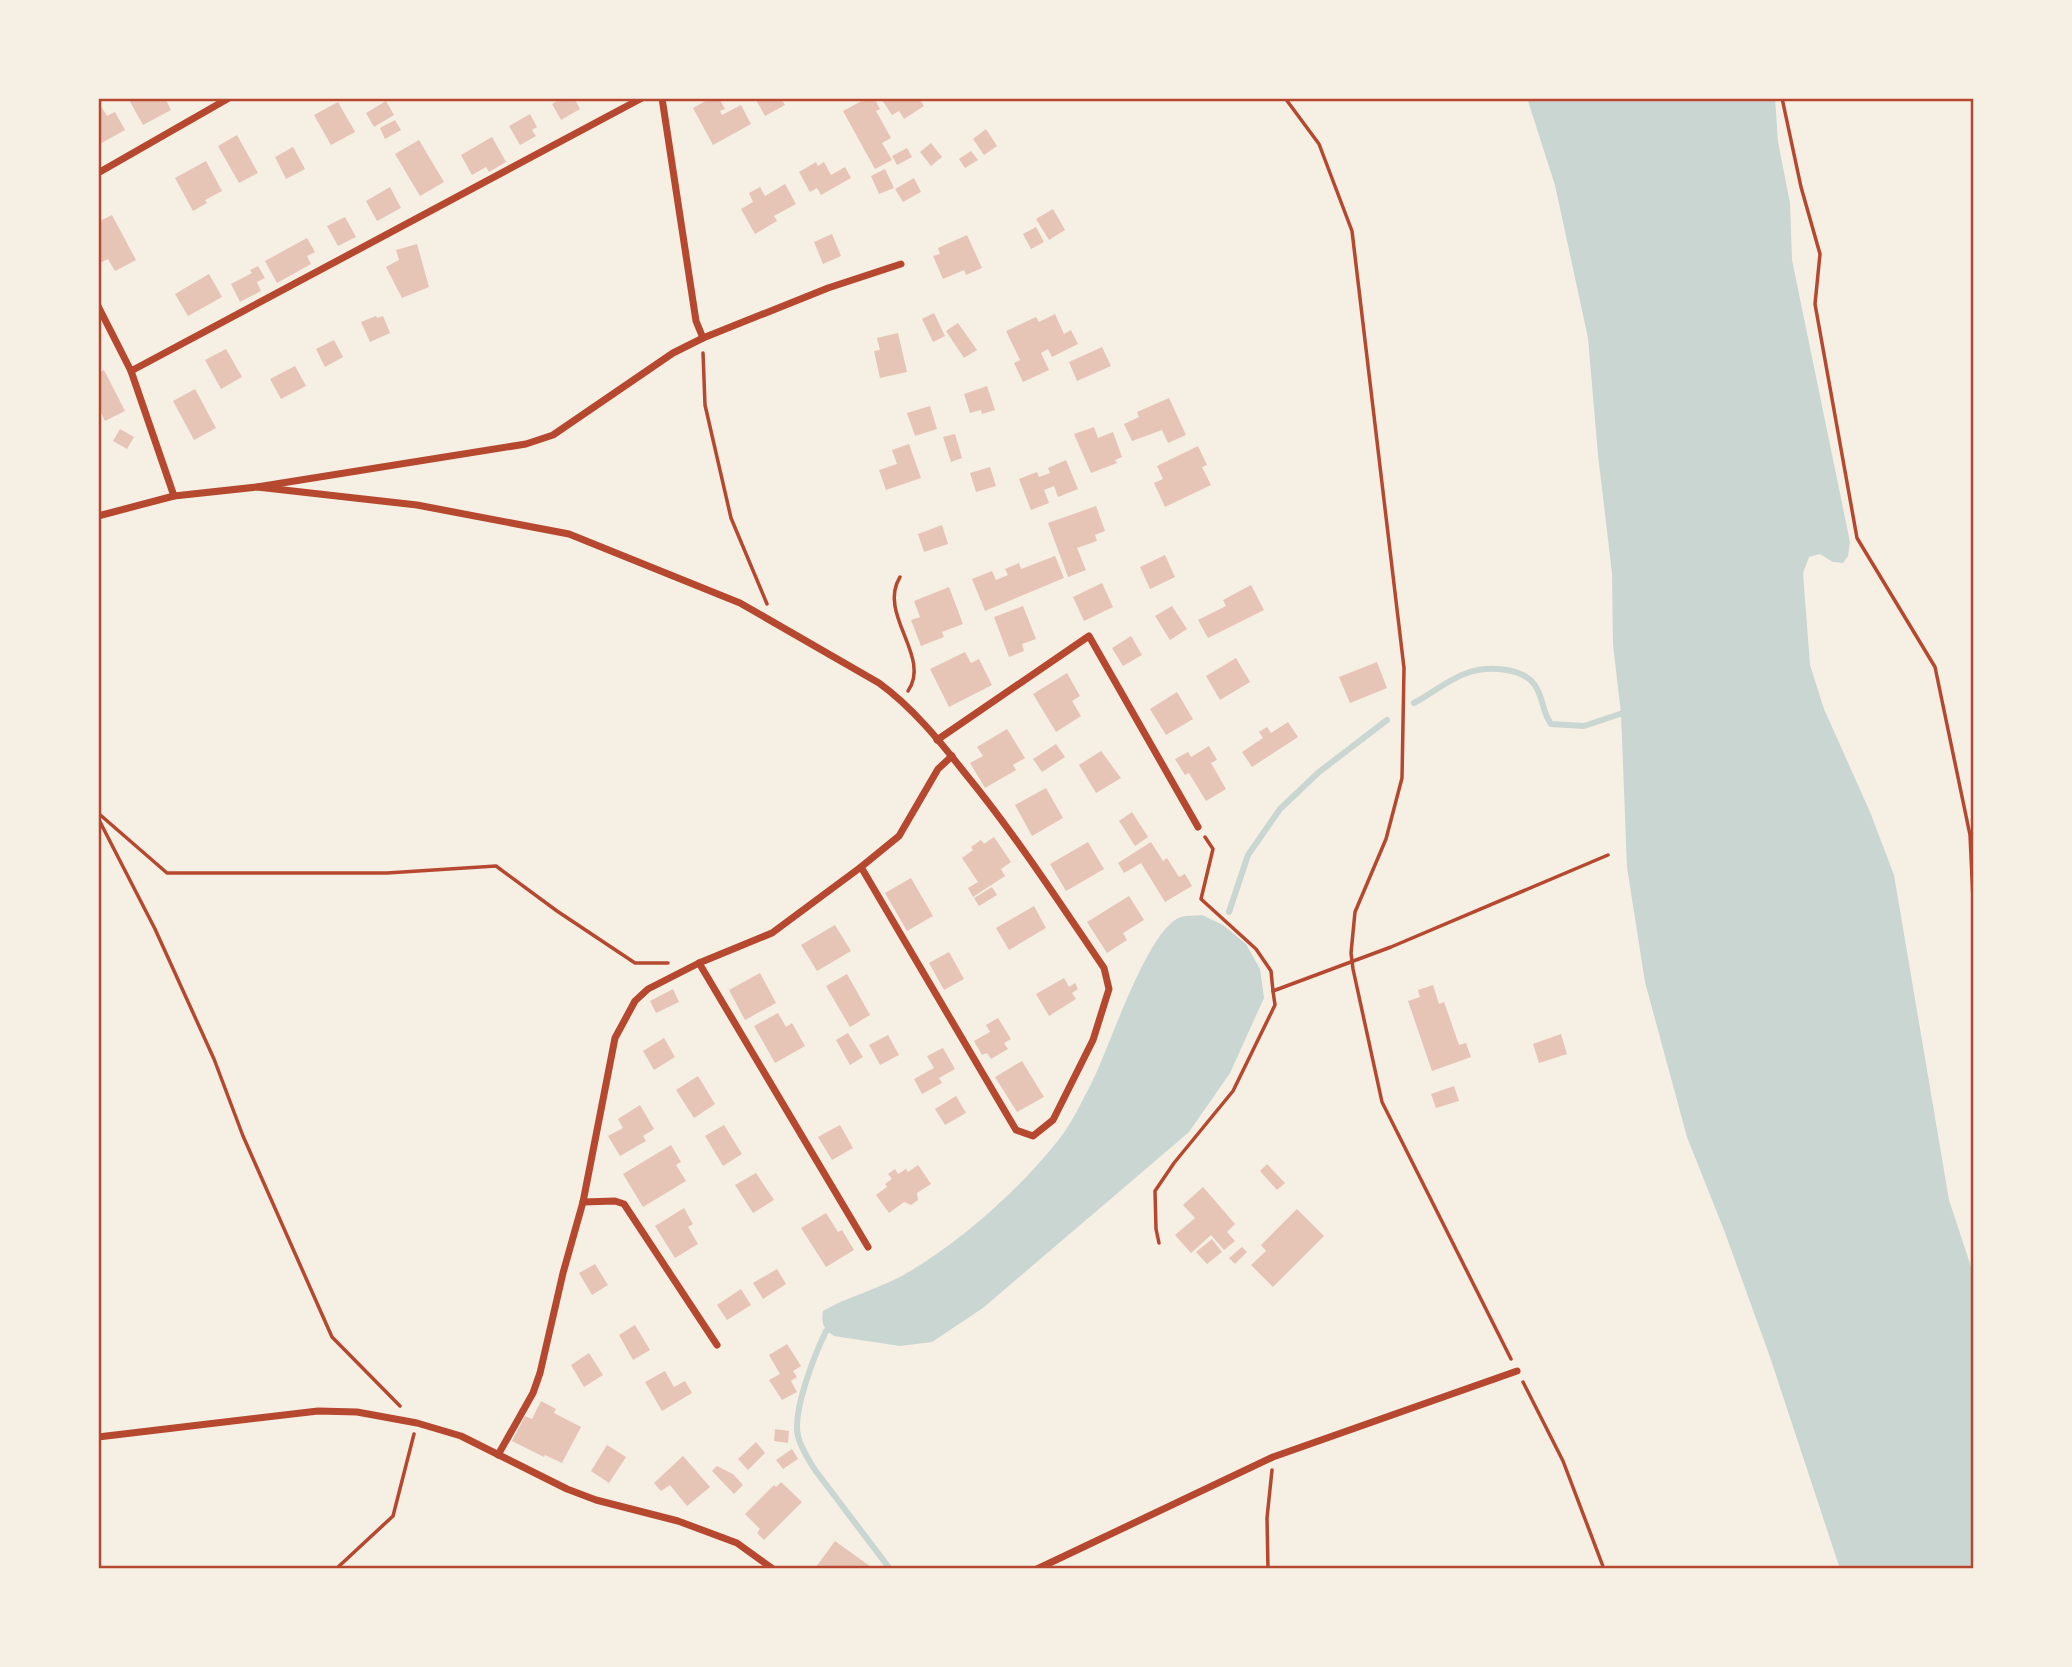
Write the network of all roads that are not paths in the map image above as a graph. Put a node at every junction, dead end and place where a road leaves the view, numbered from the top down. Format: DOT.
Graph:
graph roads {
  1 [pos="229,98"];
  2 [pos="642,98"];
  3 [pos="662,98"];
  4 [pos="98,173"];
  5 [pos="901,264"];
  6 [pos="98,306"];
  7 [pos="703,338"];
  8 [pos="131,371"];
  9 [pos="257,488"];
  10 [pos="174,496"];
  11 [pos="98,516"];
  12 [pos="937,740"];
  13 [pos="951,756"];
  14 [pos="1198,827"];
  15 [pos="861,867"];
  16 [pos="699,963"];
  17 [pos="583,1202"];
  18 [pos="868,1247"];
  19 [pos="717,1345"];
  20 [pos="1517,1371"];
  21 [pos="98,1437"];
  22 [pos="498,1455"];
  23 [pos="773,1569"];
  24 [pos="1037,1569"];
  1 -- 4 [label="street"];
  2 -- 8 [label="street"];
  3 -- 7 [label="street"];
  5 -- 7 [label="street"];
  6 -- 8 [label="street"];
  7 -- 9 [label="street"];
  8 -- 10 [label="street"];
  9 -- 10 [label="street"];
  9 -- 12 [label="street"];
  10 -- 11 [label="street"];
  12 -- 13 [label="street"];
  12 -- 14 [label="street"];
  13 -- 15 [label="street"];
  13 -- 15 [label="street"];
  15 -- 16 [label="street"];
  16 -- 17 [label="street"];
  16 -- 18 [label="street"];
  17 -- 19 [label="street"];
  17 -- 22 [label="street"];
  20 -- 24 [label="street"];
  21 -- 22 [label="street"];
  22 -- 23 [label="street"];
}
